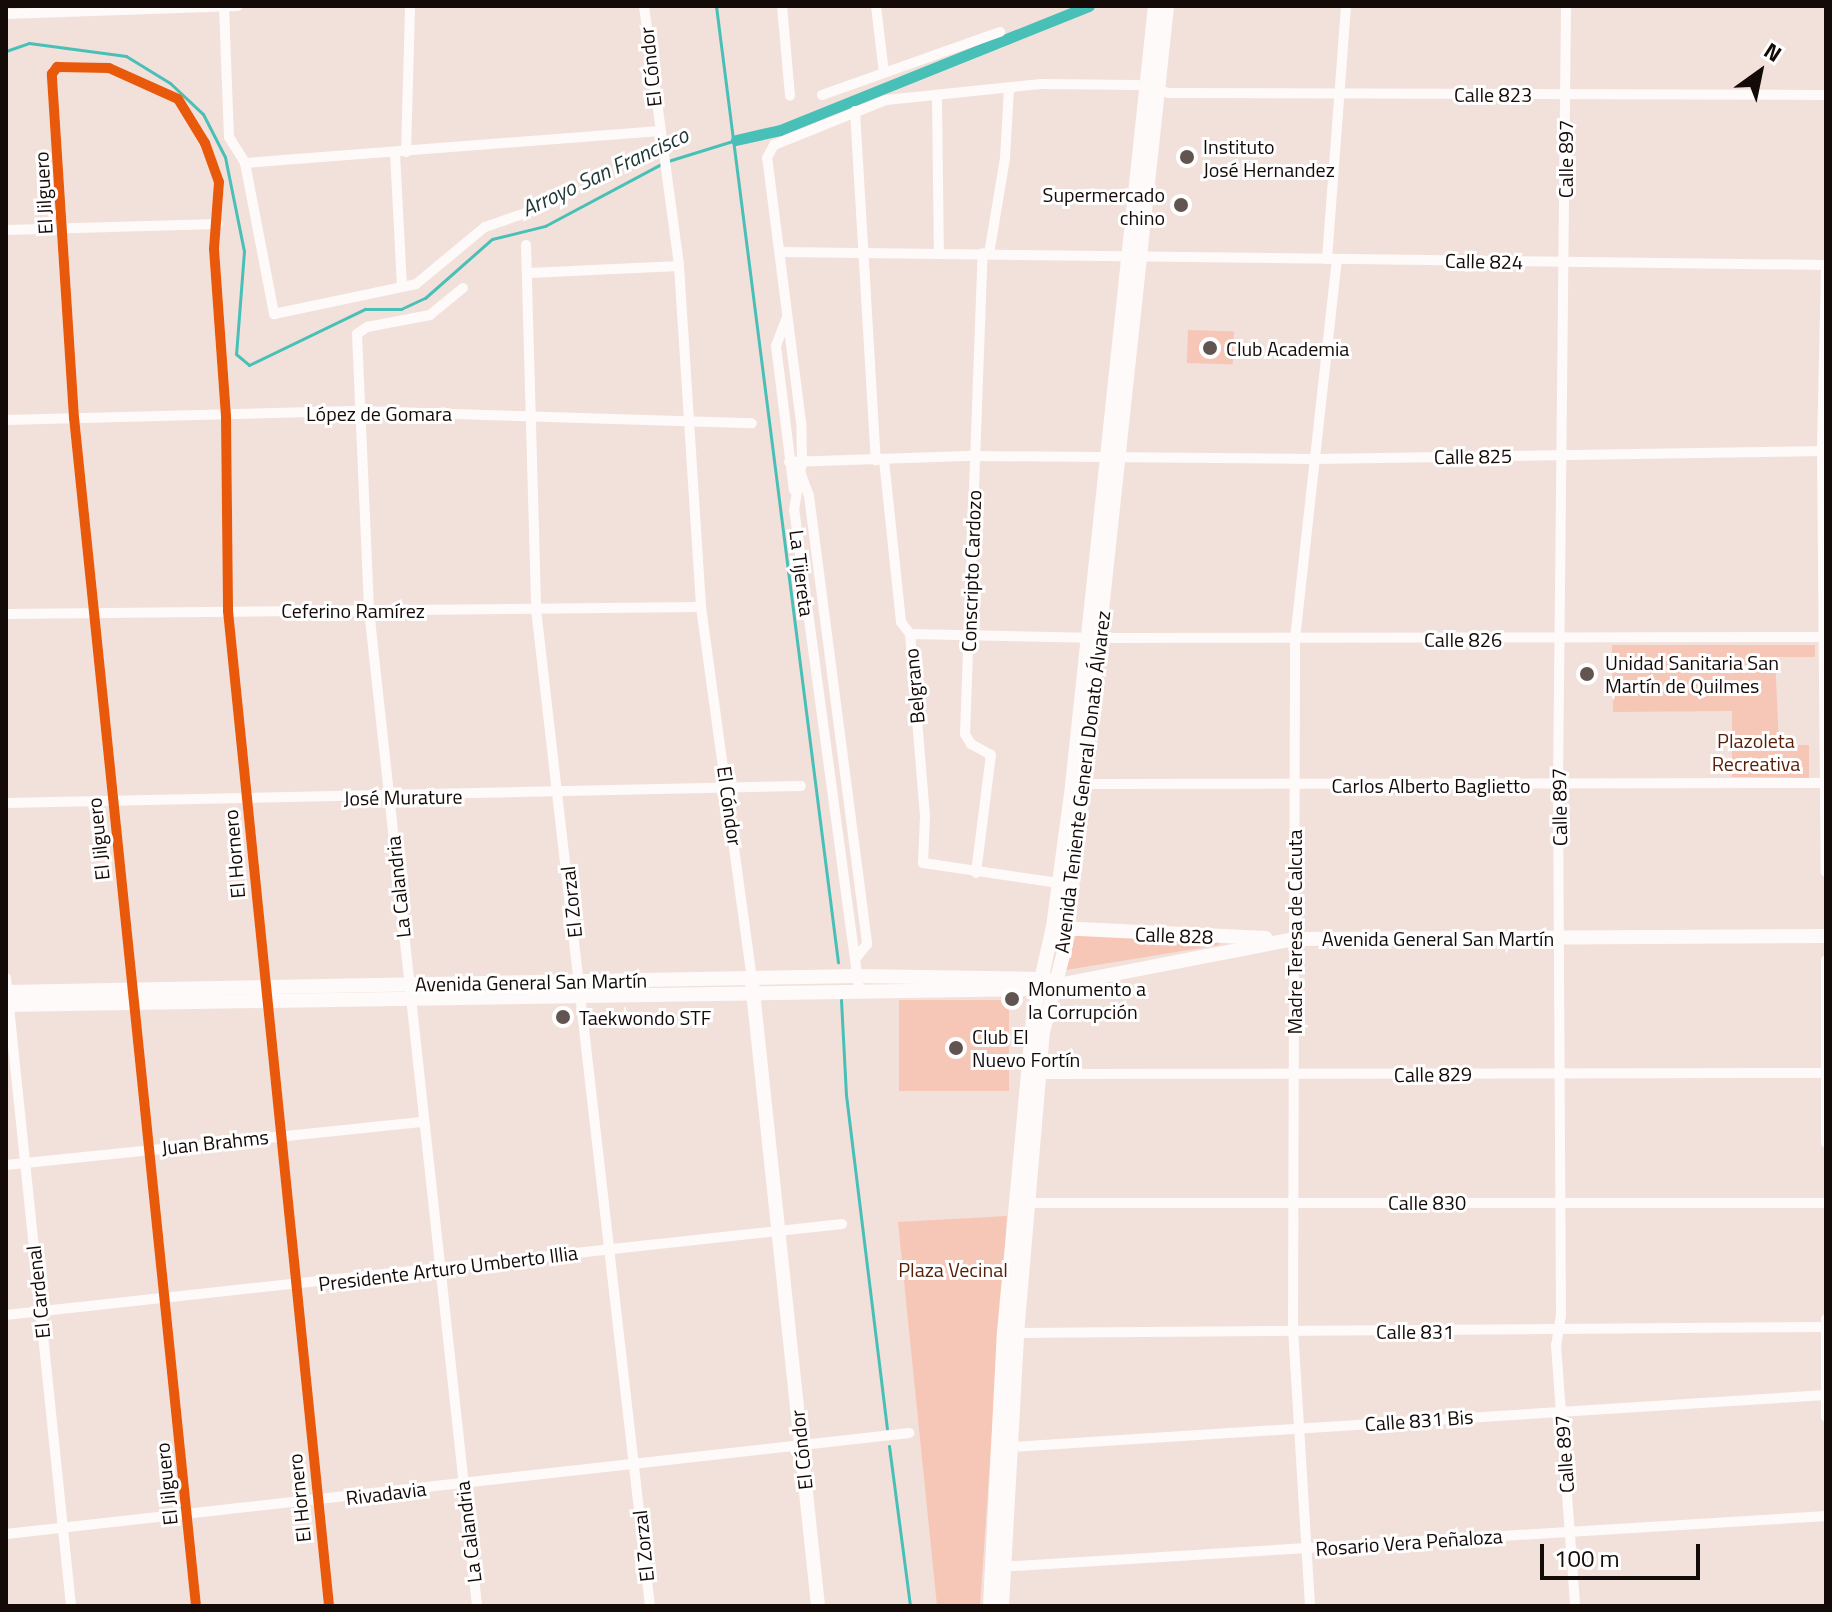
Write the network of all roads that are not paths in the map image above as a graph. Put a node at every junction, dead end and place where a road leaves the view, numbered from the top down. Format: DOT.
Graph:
graph roads {
  1 [pos="197,6"];
  2 [pos="238,6"];
  3 [pos="410,6"];
  4 [pos="644,6"];
  5 [pos="782,6"];
  6 [pos="876,6"];
  7 [pos="1155,6"];
  8 [pos="1167,6"];
  9 [pos="1346,6"];
  10 [pos="1566,6"];
  11 [pos="224,7"];
  12 [pos="110,8"];
  13 [pos="25,10"];
  14 [pos="6,14"];
  15 [pos="1000,32"];
  16 [pos="884,73"];
  17 [pos="1009,89"];
  18 [pos="1153,90"];
  19 [pos="1340,94"];
  20 [pos="822,95"];
  21 [pos="1565,95"];
  22 [pos="1826,95"];
  23 [pos="790,96"];
  24 [pos="937,98"];
  25 [pos="184,104"];
  26 [pos="855,111"];
  27 [pos="657,131"];
  28 [pos="401,152"];
  29 [pos="767,158"];
  30 [pos="245,163"];
  31 [pos="537,209"];
  32 [pos="218,224"];
  33 [pos="62,227"];
  34 [pos="6,230"];
  35 [pos="526,245"];
  36 [pos="863,249"];
  37 [pos="939,251"];
  38 [pos="781,252"];
  39 [pos="986,253"];
  40 [pos="1134,259"];
  41 [pos="1332,259"];
  42 [pos="1564,262"];
  43 [pos="679,266"];
  44 [pos="1826,268"];
  45 [pos="529,273"];
  46 [pos="402,287"];
  47 [pos="463,288"];
  48 [pos="787,317"];
  49 [pos="360,411"];
  50 [pos="530,415"];
  51 [pos="226,417"];
  52 [pos="74,418"];
  53 [pos="6,420"];
  54 [pos="689,420"];
  55 [pos="752,423"];
  56 [pos="1824,452"];
  57 [pos="1560,455"];
  58 [pos="974,456"];
  59 [pos="1113,458"];
  60 [pos="1315,459"];
  61 [pos="880,460"];
  62 [pos="802,461"];
  63 [pos="789,462"];
  64 [pos="801,474"];
  65 [pos="795,493"];
  66 [pos="701,607"];
  67 [pos="536,609"];
  68 [pos="369,610"];
  69 [pos="228,611"];
  70 [pos="91,612"];
  71 [pos="6,614"];
  72 [pos="910,634"];
  73 [pos="970,637"];
  74 [pos="1825,637"];
  75 [pos="1093,638"];
  76 [pos="1295,638"];
  77 [pos="1559,639"];
  78 [pos="824,752"];
  79 [pos="840,752"];
  80 [pos="1826,783"];
  81 [pos="1084,784"];
  82 [pos="1558,784"];
  83 [pos="1294,785"];
  84 [pos="801,786"];
  85 [pos="729,789"];
  86 [pos="559,795"];
  87 [pos="389,798"];
  88 [pos="112,799"];
  89 [pos="247,799"];
  90 [pos="6,803"];
  91 [pos="854,865"];
  92 [pos="1826,872"];
  93 [pos="976,873"];
  94 [pos="841,875"];
  95 [pos="1059,883"];
  96 [pos="1060,928"];
  97 [pos="1826,936"];
  98 [pos="1561,938"];
  99 [pos="1295,939"];
  100 [pos="856,958"];
  101 [pos="1826,960"];
  102 [pos="859,982"];
  103 [pos="1044,982"];
  104 [pos="752,984"];
  105 [pos="581,988"];
  106 [pos="409,992"];
  107 [pos="265,994"];
  108 [pos="7,995"];
  109 [pos="133,996"];
  110 [pos="1560,1072"];
  111 [pos="1825,1073"];
  112 [pos="1040,1074"];
  113 [pos="1295,1075"];
  114 [pos="424,1122"];
  115 [pos="280,1135"];
  116 [pos="1826,1143"];
  117 [pos="148,1150"];
  118 [pos="25,1163"];
  119 [pos="6,1165"];
  120 [pos="1294,1202"];
  121 [pos="1560,1202"];
  122 [pos="1028,1203"];
  123 [pos="1826,1203"];
  124 [pos="842,1224"];
  125 [pos="777,1231"];
  126 [pos="609,1250"];
  127 [pos="438,1269"];
  128 [pos="295,1286"];
  129 [pos="165,1298"];
  130 [pos="40,1311"];
  131 [pos="6,1315"];
  132 [pos="1826,1319"];
  133 [pos="1826,1327"];
  134 [pos="1293,1330"];
  135 [pos="1558,1332"];
  136 [pos="1010,1333"];
  137 [pos="1825,1395"];
  138 [pos="1561,1412"];
  139 [pos="1826,1417"];
  140 [pos="1299,1428"];
  141 [pos="909,1433"];
  142 [pos="1011,1447"];
  143 [pos="800,1448"];
  144 [pos="634,1465"];
  145 [pos="463,1484"];
  146 [pos="318,1501"];
  147 [pos="187,1515"];
  148 [pos="1826,1516"];
  149 [pos="63,1528"];
  150 [pos="1570,1532"];
  151 [pos="6,1534"];
  152 [pos="1305,1549"];
  153 [pos="998,1568"];
  154 [pos="71,1606"];
  155 [pos="196,1606"];
  156 [pos="329,1606"];
  157 [pos="477,1606"];
  158 [pos="650,1606"];
  159 [pos="818,1606"];
  160 [pos="990,1606"];
  161 [pos="1002,1606"];
  162 [pos="1310,1606"];
  163 [pos="1575,1606"];
  1 -- 11 [label="street"];
  1 -- 12 [label="street"];
  2 -- 11 [label="street"];
  3 -- 28 [label="street"];
  4 -- 27 [label="street, El Cóndor"];
  5 -- 23 [label="street"];
  6 -- 16 [label="street"];
  7 -- 18 [label="main road, Avenida Teniente General Donato Álvarez"];
  8 -- 18 [label="main road, Avenida Teniente General Donato Álvarez"];
  9 -- 19 [label="street, Madre Teresa de Calcuta"];
  10 -- 21 [label="street, Calle 897"];
  11 -- 30 [label="street"];
  12 -- 13 [label="street"];
  13 -- 14 [label="street"];
  15 -- 16 [label="street"];
  16 -- 20 [label="street"];
  17 -- 18 [label="street, Calle 823"];
  17 -- 24 [label="street, Calle 823"];
  17 -- 39 [label="street, Conscripto Cardozo"];
  18 -- 19 [label="street, Calle 823"];
  18 -- 40 [label="main road, Avenida Teniente General Donato Álvarez"];
  19 -- 21 [label="street, Calle 823"];
  19 -- 41 [label="street, Madre Teresa de Calcuta"];
  21 -- 22 [label="street, Calle 823"];
  21 -- 42 [label="street, Calle 897"];
  24 -- 26 [label="street, Calle 823"];
  24 -- 37 [label="street"];
  25 -- 32 [label="street, El Hornero"];
  25 -- 33 [label="street, El Jilguero"];
  26 -- 29 [label="street, Calle 823"];
  26 -- 36 [label="street, Belgrano"];
  27 -- 28 [label="street"];
  27 -- 43 [label="street, El Cóndor"];
  28 -- 30 [label="street"];
  28 -- 46 [label="street"];
  29 -- 38 [label="street, La Tijereta"];
  30 -- 46 [label="street"];
  31 -- 46 [label="street"];
  32 -- 33 [label="street"];
  32 -- 51 [label="street, El Hornero"];
  33 -- 34 [label="street"];
  33 -- 52 [label="street, El Jilguero"];
  35 -- 45 [label="street, El Zorzal"];
  36 -- 37 [label="street, Calle 824"];
  36 -- 38 [label="street, Calle 824"];
  36 -- 61 [label="street, Belgrano"];
  37 -- 39 [label="street, Calle 824"];
  38 -- 48 [label="street, La Tijereta"];
  39 -- 40 [label="street, Calle 824"];
  39 -- 58 [label="street, Conscripto Cardozo"];
  40 -- 41 [label="street, Calle 824"];
  40 -- 59 [label="main road, Avenida Teniente General Donato Álvarez"];
  41 -- 42 [label="street, Calle 824"];
  41 -- 60 [label="street, Madre Teresa de Calcuta"];
  42 -- 44 [label="street, Calle 824"];
  42 -- 57 [label="street, Calle 897"];
  43 -- 45 [label="street"];
  43 -- 54 [label="street, El Cóndor"];
  44 -- 56 [label="street"];
  45 -- 50 [label="street, El Zorzal"];
  47 -- 49 [label="street, La Calandria"];
  48 -- 62 [label="street, La Tijereta"];
  48 -- 63 [label="street"];
  49 -- 50 [label="street, López de Gomara"];
  49 -- 51 [label="street, López de Gomara"];
  49 -- 68 [label="street, La Calandria"];
  50 -- 54 [label="street, López de Gomara"];
  50 -- 67 [label="street, El Zorzal"];
  51 -- 52 [label="street, López de Gomara"];
  51 -- 69 [label="street, El Hornero"];
  52 -- 53 [label="street, López de Gomara"];
  52 -- 70 [label="street, El Jilguero"];
  54 -- 55 [label="street, López de Gomara"];
  54 -- 66 [label="street, El Cóndor"];
  56 -- 57 [label="street, Calle 825"];
  56 -- 74 [label="street"];
  57 -- 60 [label="street, Calle 825"];
  57 -- 77 [label="street, Calle 897"];
  58 -- 59 [label="street"];
  58 -- 61 [label="street"];
  58 -- 73 [label="street, Conscripto Cardozo"];
  59 -- 60 [label="street, Calle 825"];
  59 -- 75 [label="main road, Avenida Teniente General Donato Álvarez"];
  60 -- 76 [label="street, Madre Teresa de Calcuta"];
  61 -- 62 [label="street"];
  61 -- 72 [label="street, Belgrano"];
  62 -- 63 [label="street"];
  62 -- 64 [label="street, La Tijereta"];
  63 -- 65 [label="street"];
  64 -- 65 [label="street, La Tijereta"];
  64 -- 79 [label="street"];
  65 -- 78 [label="street, La Tijereta"];
  66 -- 67 [label="street, Ceferino Ramírez"];
  66 -- 85 [label="street, El Cóndor"];
  67 -- 68 [label="street, Ceferino Ramírez"];
  67 -- 86 [label="street, El Zorzal"];
  68 -- 69 [label="street, Ceferino Ramírez"];
  68 -- 87 [label="street, La Calandria"];
  69 -- 70 [label="street, Ceferino Ramírez"];
  69 -- 89 [label="street, El Hornero"];
  70 -- 71 [label="street, Ceferino Ramírez"];
  70 -- 88 [label="street, El Jilguero"];
  72 -- 73 [label="street"];
  72 -- 93 [label="street, Belgrano"];
  73 -- 75 [label="street"];
  73 -- 93 [label="street, Conscripto Cardozo"];
  74 -- 77 [label="street, Calle 826"];
  74 -- 80 [label="street"];
  75 -- 76 [label="street, Calle 826"];
  75 -- 81 [label="main road, Avenida Teniente General Donato Álvarez"];
  75 -- 95 [label="main road, Avenida Teniente General Donato Álvarez"];
  76 -- 77 [label="street, Calle 826"];
  76 -- 83 [label="street, Madre Teresa de Calcuta"];
  77 -- 82 [label="street, Calle 897"];
  78 -- 79 [label="street"];
  78 -- 94 [label="street, La Tijereta"];
  79 -- 91 [label="street"];
  80 -- 82 [label="street, Carlos Alberto Baglietto"];
  80 -- 92 [label="street"];
  81 -- 83 [label="street, Carlos Alberto Baglietto"];
  81 -- 96 [label="main road, Avenida Teniente General Donato Álvarez"];
  82 -- 83 [label="street, Carlos Alberto Baglietto"];
  82 -- 98 [label="street, Calle 897"];
  83 -- 99 [label="street, Madre Teresa de Calcuta"];
  84 -- 85 [label="street, José Murature"];
  85 -- 86 [label="street, José Murature"];
  85 -- 104 [label="street, El Cóndor"];
  86 -- 87 [label="street, José Murature"];
  86 -- 105 [label="street, El Zorzal"];
  87 -- 89 [label="street, José Murature"];
  87 -- 106 [label="street, La Calandria"];
  88 -- 89 [label="street, José Murature"];
  88 -- 90 [label="street, José Murature"];
  88 -- 109 [label="street, El Jilguero"];
  89 -- 107 [label="street, El Hornero"];
  91 -- 94 [label="street"];
  91 -- 100 [label="street"];
  93 -- 95 [label="street"];
  94 -- 100 [label="street, La Tijereta"];
  95 -- 96 [label="main road, Avenida Teniente General Donato Álvarez"];
  96 -- 99 [label="main road, Calle 828"];
  96 -- 103 [label="main road, Avenida Teniente General Donato Álvarez"];
  97 -- 98 [label="main road, Avenida General San Martín"];
  98 -- 99 [label="main road, Avenida General San Martín"];
  98 -- 110 [label="street, Calle 897"];
  99 -- 103 [label="main road, Avenida General San Martín"];
  99 -- 113 [label="street, Madre Teresa de Calcuta"];
  100 -- 102 [label="street, La Tijereta"];
  101 -- 111 [label="street"];
  102 -- 103 [label="main road, Avenida General San Martín"];
  102 -- 104 [label="main road, Avenida General San Martín"];
  103 -- 112 [label="main road, Avenida Teniente General Donato Álvarez"];
  103 -- 136 [label="main road, Avenida Teniente General Donato Álvarez"];
  104 -- 105 [label="main road, Avenida General San Martín"];
  104 -- 125 [label="main road, El Cóndor"];
  105 -- 106 [label="main road, Avenida General San Martín"];
  105 -- 126 [label="street, El Zorzal"];
  106 -- 107 [label="main road, Avenida General San Martín"];
  106 -- 114 [label="street, La Calandria"];
  107 -- 109 [label="main road, Avenida General San Martín"];
  107 -- 115 [label="street, El Hornero"];
  108 -- 109 [label="main road, Avenida General San Martín"];
  108 -- 118 [label="street, El Cardenal"];
  109 -- 117 [label="street, El Jilguero"];
  110 -- 111 [label="street, Calle 829"];
  110 -- 113 [label="street, Calle 829"];
  110 -- 121 [label="street, Calle 897"];
  111 -- 116 [label="street"];
  112 -- 113 [label="street, Calle 829"];
  112 -- 122 [label="main road, Avenida Teniente General Donato Álvarez"];
  113 -- 120 [label="street, Madre Teresa de Calcuta"];
  114 -- 115 [label="street, Juan Brahms"];
  114 -- 127 [label="street, La Calandria"];
  115 -- 117 [label="street, Juan Brahms"];
  115 -- 128 [label="street, El Hornero"];
  117 -- 118 [label="street, Juan Brahms"];
  117 -- 129 [label="street, El Jilguero"];
  118 -- 119 [label="street, Juan Brahms"];
  118 -- 130 [label="street, El Cardenal"];
  120 -- 121 [label="street, Calle 830"];
  120 -- 122 [label="street, Calle 830"];
  120 -- 134 [label="street, Madre Teresa de Calcuta"];
  121 -- 123 [label="street, Calle 830"];
  121 -- 135 [label="street, Calle 897"];
  122 -- 136 [label="main road, Avenida Teniente General Donato Álvarez"];
  124 -- 125 [label="street, Presidente Arturo Umberto Illia"];
  125 -- 126 [label="street, Presidente Arturo Umberto Illia"];
  125 -- 143 [label="main road, El Cóndor"];
  126 -- 127 [label="street, Presidente Arturo Umberto Illia"];
  126 -- 144 [label="street, El Zorzal"];
  127 -- 128 [label="street, Presidente Arturo Umberto Illia"];
  127 -- 145 [label="street, La Calandria"];
  128 -- 129 [label="street, Presidente Arturo Umberto Illia"];
  128 -- 146 [label="street, El Hornero"];
  129 -- 130 [label="street, Presidente Arturo Umberto Illia"];
  129 -- 147 [label="street, El Jilguero"];
  130 -- 131 [label="street, Presidente Arturo Umberto Illia"];
  130 -- 149 [label="street, El Cardenal"];
  132 -- 133 [label="street"];
  133 -- 135 [label="street, Calle 831"];
  133 -- 137 [label="street"];
  134 -- 135 [label="street, Calle 831"];
  134 -- 136 [label="street, Calle 831"];
  134 -- 140 [label="street, Madre Teresa de Calcuta"];
  135 -- 138 [label="street, Calle 897"];
  136 -- 142 [label="main road, Avenida Teniente General Donato Álvarez"];
  136 -- 153 [label="main road, Avenida Teniente General Donato Álvarez"];
  137 -- 138 [label="street, Calle 831 Bis"];
  137 -- 139 [label="street"];
  138 -- 140 [label="street, Calle 831 Bis"];
  138 -- 150 [label="street, Calle 897"];
  140 -- 142 [label="street, Calle 831 Bis"];
  140 -- 152 [label="street, Madre Teresa de Calcuta"];
  141 -- 143 [label="street, Rivadavia"];
  142 -- 153 [label="main road, Avenida Teniente General Donato Álvarez"];
  143 -- 144 [label="street, Rivadavia"];
  143 -- 159 [label="main road, El Cóndor"];
  144 -- 145 [label="street, Rivadavia"];
  144 -- 158 [label="street, El Zorzal"];
  145 -- 146 [label="street, Rivadavia"];
  145 -- 157 [label="street, La Calandria"];
  146 -- 147 [label="street, Rivadavia"];
  146 -- 156 [label="street, El Hornero"];
  147 -- 149 [label="street, Rivadavia"];
  147 -- 155 [label="street, El Jilguero"];
  148 -- 150 [label="street, Rosario Vera Peñaloza"];
  149 -- 151 [label="street, Rivadavia"];
  149 -- 154 [label="street, El Cardenal"];
  150 -- 152 [label="street, Rosario Vera Peñaloza"];
  150 -- 163 [label="street, Calle 897"];
  152 -- 153 [label="street, Rosario Vera Peñaloza"];
  152 -- 162 [label="street, Madre Teresa de Calcuta"];
  153 -- 160 [label="main road, Avenida Teniente General Donato Álvarez"];
  153 -- 161 [label="main road, Avenida Teniente General Donato Álvarez"];
}
